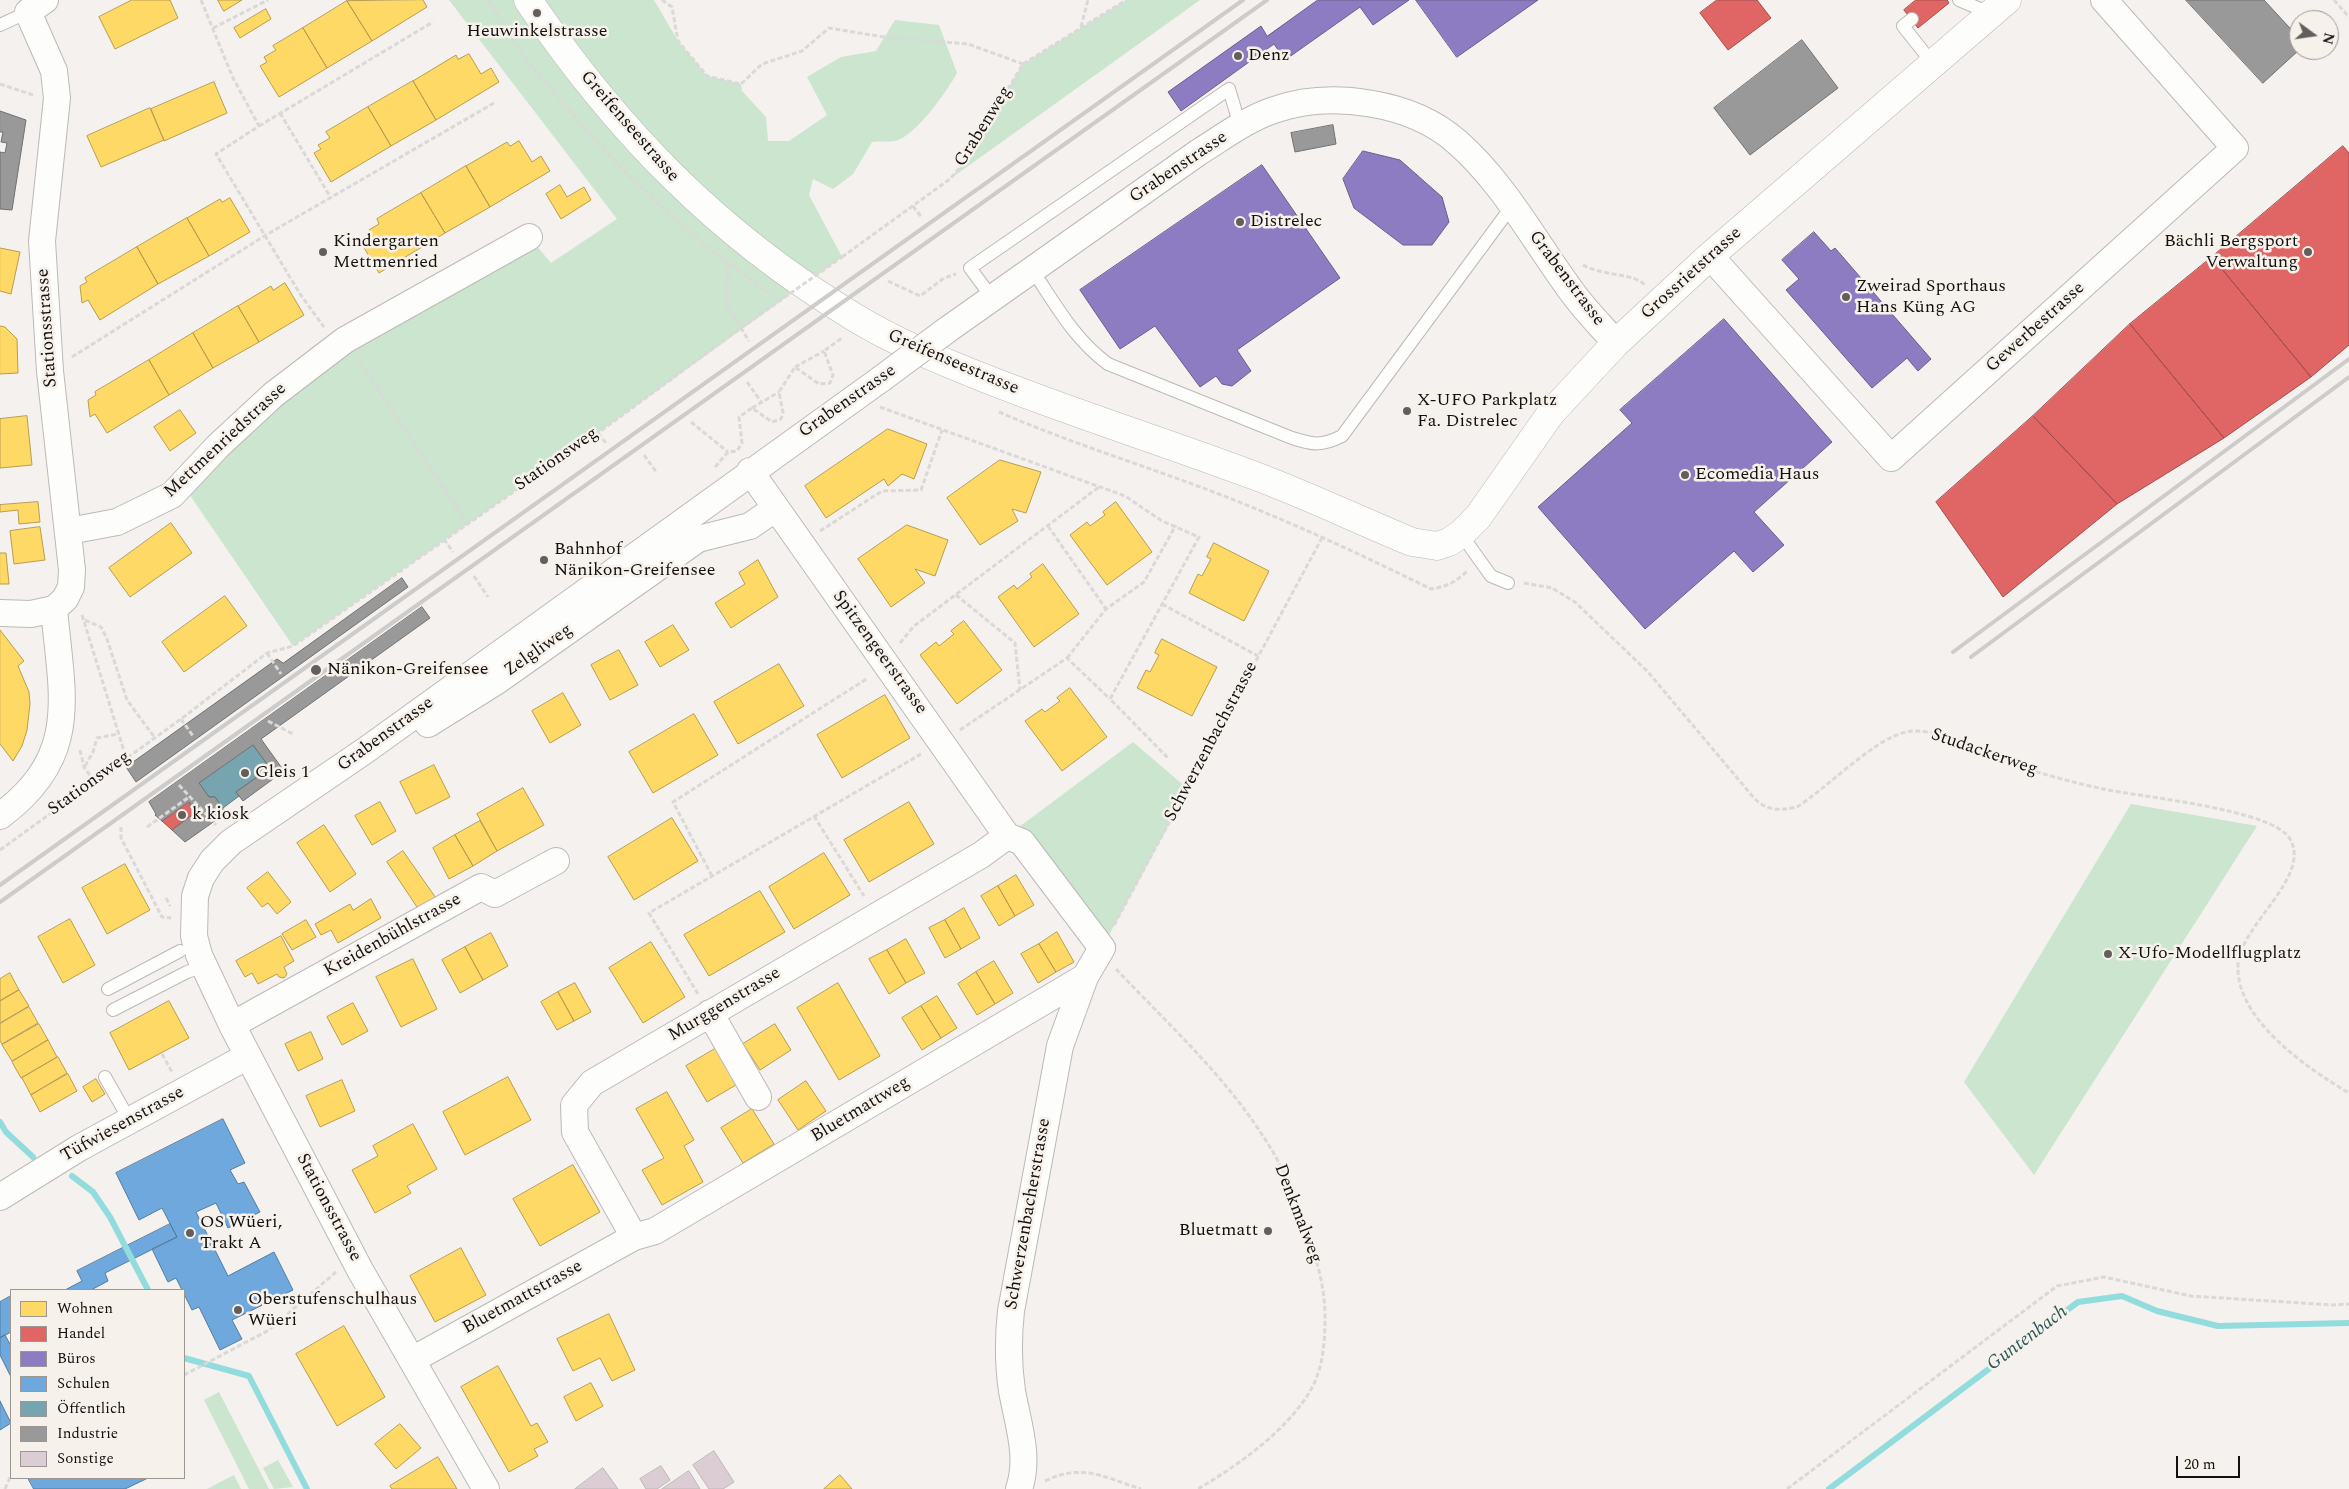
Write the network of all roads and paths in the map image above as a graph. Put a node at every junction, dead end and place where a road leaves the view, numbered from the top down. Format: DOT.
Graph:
graph roads {
  1 [pos="201,0"];
  2 [pos="268,0"];
  3 [pos="488,0"];
  4 [pos="528,0"];
  5 [pos="662,0"];
  6 [pos="1088,0"];
  7 [pos="1959,0"];
  8 [pos="2104,0"];
  9 [pos="2334,0"];
  10 [pos="1124,1"];
  11 [pos="36,6"];
  12 [pos="2000,7"];
  13 [pos="2349,17"];
  14 [pos="1912,19"];
  15 [pos="433,22"];
  16 [pos="0,24"];
  17 [pos="213,28"];
  18 [pos="1081,28"];
  19 [pos="1023,64"];
  20 [pos="1933,64"];
  21 [pos="0,84"];
  22 [pos="57,98"];
  23 [pos="494,104"];
  24 [pos="280,113"];
  25 [pos="259,126"];
  26 [pos="1240,126"];
  27 [pos="331,198"];
  28 [pos="913,206"];
  29 [pos="1512,206"];
  30 [pos="922,218"];
  31 [pos="266,236"];
  32 [pos="529,237"];
  33 [pos="1710,256"];
  34 [pos="842,257"];
  35 [pos="1578,262"];
  36 [pos="728,263"];
  37 [pos="970,268"];
  38 [pos="1033,271"];
  39 [pos="888,280"];
  40 [pos="1650,289"];
  41 [pos="993,299"];
  42 [pos="787,304"];
  43 [pos="741,328"];
  44 [pos="834,333"];
  45 [pos="842,338"];
  46 [pos="749,341"];
  47 [pos="850,342"];
  48 [pos="341,343"];
  49 [pos="1616,343"];
  50 [pos="824,351"];
  51 [pos="795,367"];
  52 [pos="50,371"];
  53 [pos="747,382"];
  54 [pos="779,392"];
  55 [pos="854,398"];
  56 [pos="762,403"];
  57 [pos="752,408"];
  58 [pos="994,410"];
  59 [pos="691,422"];
  60 [pos="942,430"];
  61 [pos="598,433"];
  62 [pos="606,443"];
  63 [pos="728,452"];
  64 [pos="644,455"];
  65 [pos="711,472"];
  66 [pos="750,472"];
  67 [pos="658,473"];
  68 [pos="1099,486"];
  69 [pos="776,508"];
  70 [pos="467,523"];
  71 [pos="1176,525"];
  72 [pos="1048,526"];
  73 [pos="69,532"];
  74 [pos="1461,534"];
  75 [pos="1322,536"];
  76 [pos="1398,536"];
  77 [pos="444,539"];
  78 [pos="801,543"];
  79 [pos="453,552"];
  80 [pos="1478,557"];
  81 [pos="474,576"];
  82 [pos="1508,583"];
  83 [pos="956,595"];
  84 [pos="488,597"];
  85 [pos="1162,604"];
  86 [pos="54,609"];
  87 [pos="1106,609"];
  88 [pos="0,613"];
  89 [pos="267,653"];
  90 [pos="1258,656"];
  91 [pos="1067,658"];
  92 [pos="885,661"];
  93 [pos="281,674"];
  94 [pos="1020,690"];
  95 [pos="1110,699"];
  96 [pos="181,719"];
  97 [pos="268,721"];
  98 [pos="118,734"];
  99 [pos="293,734"];
  100 [pos="194,736"];
  101 [pos="155,738"];
  102 [pos="942,742"];
  103 [pos="124,751"];
  104 [pos="1169,759"];
  105 [pos="94,781"];
  106 [pos="179,785"];
  107 [pos="189,797"];
  108 [pos="0,816"];
  109 [pos="814,816"];
  110 [pos="256,824"];
  111 [pos="121,827"];
  112 [pos="147,827"];
  113 [pos="220,828"];
  114 [pos="1008,836"];
  115 [pos="0,850"];
  116 [pos="556,861"];
  117 [pos="712,876"];
  118 [pos="876,916"];
  119 [pos="184,918"];
  120 [pos="1102,948"];
  121 [pos="180,951"];
  122 [pos="204,966"];
  123 [pos="1085,978"];
  124 [pos="108,989"];
  125 [pos="113,1010"];
  126 [pos="710,1014"];
  127 [pos="232,1025"];
  128 [pos="162,1054"];
  129 [pos="248,1056"];
  130 [pos="105,1077"];
  131 [pos="176,1079"];
  132 [pos="2349,1093"];
  133 [pos="758,1097"];
  134 [pos="130,1121"];
  135 [pos="0,1197"];
  136 [pos="634,1237"];
  137 [pos="355,1260"];
  138 [pos="2349,1304"];
  139 [pos="412,1360"];
  140 [pos="185,1374"];
  141 [pos="10,1477"];
  142 [pos="1029,1487"];
  143 [pos="5,1489"];
  144 [pos="486,1489"];
  145 [pos="1141,1489"];
  146 [pos="1198,1489"];
  147 [pos="1787,1489"];
  1 -- 17 [label="path"];
  2 -- 17 [label="path"];
  3 -- 36 [label="path"];
  4 -- 76 [label="street, Greifenseestrasse"];
  5 -- 19 [label="path"];
  6 -- 18 [label="path"];
  7 -- 12 [label="lane"];
  8 -- 33 [label="street, Gewerbestrasse"];
  9 -- 13 [label="path"];
  10 -- 18 [label="path, Grabenweg"];
  11 -- 16 [label="lane"];
  11 -- 22 [label="street, Stationsstrasse"];
  12 -- 20 [label="street, Grossrietstrasse"];
  14 -- 20 [label="lane"];
  15 -- 24 [label="path"];
  17 -- 25 [label="path"];
  18 -- 19 [label="path, Grabenweg"];
  19 -- 28 [label="path, Grabenweg"];
  20 -- 33 [label="street, Grossrietstrasse"];
  21 -- 22 [label="path"];
  22 -- 52 [label="street, Stationsstrasse"];
  23 -- 27 [label="path"];
  24 -- 25 [label="path"];
  24 -- 27 [label="path"];
  25 -- 31 [label="path"];
  26 -- 29 [label="street, Grabenstrasse"];
  26 -- 37 [label="lane"];
  26 -- 38 [label="street, Grabenstrasse"];
  27 -- 31 [label="path"];
  28 -- 30 [label="path"];
  28 -- 34 [label="path, Grabenweg"];
  29 -- 38 [label="lane"];
  29 -- 49 [label="street, Grabenstrasse"];
  31 -- 48 [label="path"];
  31 -- 52 [label="path"];
  32 -- 48 [label="street, Mettmenriedstrasse"];
  33 -- 49 [label="street, Grossrietstrasse"];
  34 -- 43 [label="path, Stationsweg, bridge"];
  35 -- 40 [label="path"];
  36 -- 42 [label="path"];
  36 -- 43 [label="path"];
  37 -- 39 [label="path"];
  37 -- 41 [label="lane"];
  38 -- 41 [label="street, Grabenstrasse"];
  41 -- 55 [label="street, Grabenstrasse, bridge"];
  43 -- 46 [label="path"];
  43 -- 61 [label="path, Stationsweg"];
  44 -- 45 [label="path"];
  45 -- 47 [label="path"];
  45 -- 50 [label="path"];
  48 -- 70 [label="path"];
  48 -- 73 [label="street, Mettmenriedstrasse"];
  49 -- 74 [label="street, Grossrietstrasse"];
  50 -- 51 [label="path"];
  50 -- 51 [label="path"];
  51 -- 54 [label="path"];
  52 -- 73 [label="street, Stationsstrasse"];
  53 -- 56 [label="path"];
  54 -- 56 [label="path"];
  54 -- 57 [label="path"];
  55 -- 60 [label="path"];
  55 -- 66 [label="street, Grabenstrasse"];
  56 -- 57 [label="path"];
  57 -- 63 [label="path"];
  58 -- 75 [label="path"];
  59 -- 63 [label="path"];
  60 -- 68 [label="path"];
  60 -- 78 [label="path"];
  61 -- 62 [label="path"];
  61 -- 70 [label="path, Stationsweg"];
  63 -- 65 [label="path"];
  64 -- 67 [label="path"];
  66 -- 69 [label="street, Spitzengeerstrasse"];
  66 -- 110 [label="street, Grabenstrasse"];
  68 -- 71 [label="path"];
  68 -- 72 [label="path"];
  69 -- 78 [label="street, Spitzengeerstrasse"];
  69 -- 110 [label="street, Zelgliweg"];
  70 -- 77 [label="path, Stationsweg"];
  71 -- 85 [label="path"];
  71 -- 87 [label="path"];
  72 -- 83 [label="path"];
  72 -- 87 [label="path"];
  73 -- 86 [label="street, Stationsstrasse"];
  74 -- 76 [label="street, Grossrietstrasse"];
  74 -- 80 [label="lane"];
  75 -- 80 [label="path"];
  75 -- 90 [label="path, Schwerzenbachstrasse"];
  77 -- 79 [label="path"];
  77 -- 89 [label="path, Stationsweg"];
  78 -- 92 [label="street, Spitzengeerstrasse"];
  80 -- 82 [label="lane"];
  81 -- 84 [label="path"];
  82 -- 132 [label="path, Studackerweg"];
  83 -- 92 [label="path"];
  83 -- 94 [label="path"];
  85 -- 90 [label="path"];
  85 -- 95 [label="path"];
  86 -- 88 [label="street"];
  86 -- 108 [label="street"];
  87 -- 91 [label="path"];
  89 -- 93 [label="path"];
  89 -- 96 [label="path, Stationsweg"];
  90 -- 120 [label="path, Schwerzenbachstrasse"];
  91 -- 94 [label="path"];
  91 -- 95 [label="path"];
  92 -- 102 [label="street, Spitzengeerstrasse"];
  92 -- 117 [label="path"];
  94 -- 102 [label="path"];
  95 -- 104 [label="path"];
  96 -- 100 [label="path"];
  96 -- 101 [label="path, Stationsweg"];
  97 -- 99 [label="path"];
  98 -- 101 [label="path"];
  98 -- 103 [label="path"];
  98 -- 105 [label="path"];
  101 -- 105 [label="path, Stationsweg"];
  102 -- 109 [label="path"];
  102 -- 114 [label="street, Spitzengeerstrasse"];
  105 -- 115 [label="path, Stationsweg"];
  106 -- 107 [label="path"];
  107 -- 112 [label="path"];
  107 -- 113 [label="path"];
  109 -- 117 [label="path"];
  109 -- 118 [label="path"];
  110 -- 119 [label="street, Grabenstrasse"];
  111 -- 119 [label="path"];
  114 -- 118 [label="street, Murggenstrasse"];
  114 -- 120 [label="street"];
  116 -- 127 [label="street, Kreidenbühlstrasse"];
  117 -- 126 [label="path"];
  118 -- 126 [label="street, Murggenstrasse"];
  119 -- 122 [label="street, Stationsstrasse"];
  120 -- 123 [label="street, Schwerzenbacherstrasse"];
  120 -- 146 [label="path, Denkmalweg"];
  121 -- 124 [label="lane"];
  122 -- 125 [label="lane"];
  122 -- 127 [label="street, Stationsstrasse"];
  123 -- 136 [label="street, Bluetmattweg"];
  123 -- 142 [label="street, Schwerzenbacherstrasse"];
  126 -- 133 [label="street"];
  126 -- 136 [label="street, Murggenstrasse"];
  127 -- 129 [label="street, Stationsstrasse"];
  128 -- 131 [label="path"];
  129 -- 134 [label="street, Tüfwiesenstrasse"];
  129 -- 137 [label="street, Stationsstrasse"];
  130 -- 134 [label="lane"];
  134 -- 135 [label="street, Tüfwiesenstrasse"];
  136 -- 139 [label="street, Bluetmattstrasse"];
  137 -- 139 [label="street, Stationsstrasse"];
  137 -- 140 [label="path"];
  138 -- 147 [label="path"];
  139 -- 144 [label="street, Stationsstrasse"];
  141 -- 143 [label="path"];
  142 -- 145 [label="path"];
}
